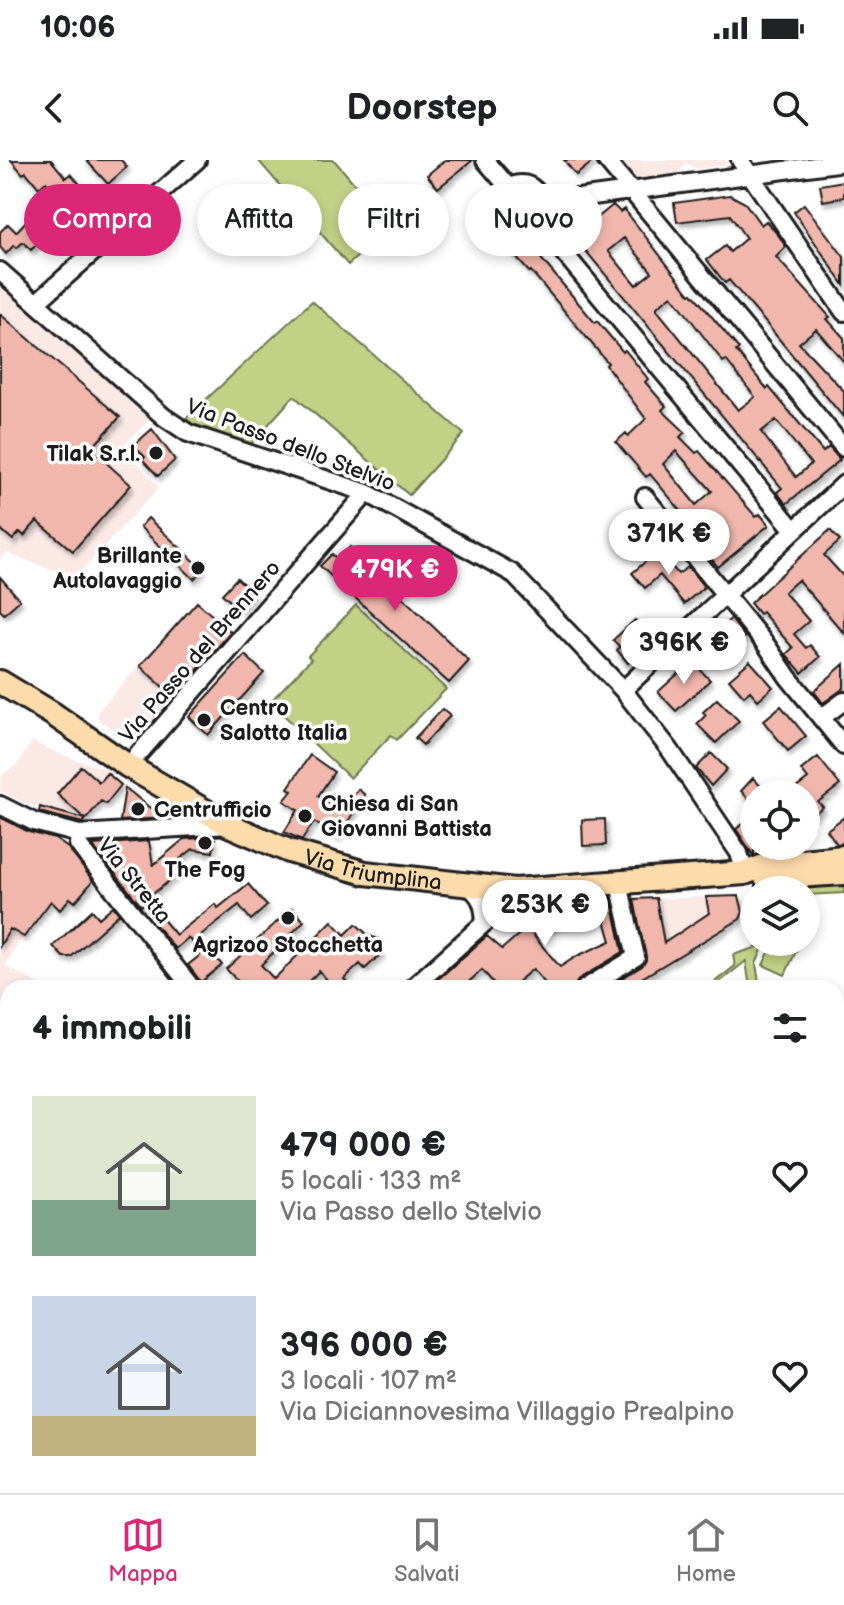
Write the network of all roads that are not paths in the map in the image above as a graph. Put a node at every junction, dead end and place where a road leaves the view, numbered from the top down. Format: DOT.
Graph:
graph roads {
  1 [pos="197,160"];
  2 [pos="485,160"];
  3 [pos="606,160"];
  4 [pos="740,160"];
  5 [pos="844,162"];
  6 [pos="751,174"];
  7 [pos="506,184"];
  8 [pos="633,192"];
  9 [pos="602,198"];
  10 [pos="574,256"];
  11 [pos="0,271"];
  12 [pos="36,303"];
  13 [pos="844,312"];
  14 [pos="844,448"];
  15 [pos="844,484"];
  16 [pos="367,493"];
  17 [pos="645,497"];
  18 [pos="794,530"];
  19 [pos="725,597"];
  20 [pos="0,682"];
  21 [pos="623,690"];
  22 [pos="0,696"];
  23 [pos="844,701"];
  24 [pos="821,718"];
  25 [pos="844,746"];
  26 [pos="121,762"];
  27 [pos="0,805"];
  28 [pos="229,825"];
  29 [pos="79,834"];
  30 [pos="844,857"];
  31 [pos="745,873"];
  32 [pos="844,873"];
  33 [pos="465,884"];
  34 [pos="619,884"];
  35 [pos="515,890"];
  36 [pos="485,923"];
  37 [pos="186,980"];
  38 [pos="421,980"];
  39 [pos="598,980"];
  1 -- 12 [label="street"];
  2 -- 7 [label="street"];
  3 -- 8 [label="street"];
  4 -- 6 [label="street"];
  5 -- 6 [label="street"];
  6 -- 8 [label="street"];
  6 -- 13 [label="street"];
  8 -- 9 [label="street"];
  8 -- 14 [label="street"];
  10 -- 18 [label="street"];
  11 -- 12 [label="street, Via Passo dello Stelvio"];
  12 -- 16 [label="street, Via Passo dello Stelvio"];
  15 -- 18 [label="street"];
  16 -- 21 [label="street, Via Passo dello Stelvio"];
  16 -- 26 [label="street, Via Passo del Brennero"];
  17 -- 19 [label="street"];
  18 -- 19 [label="street"];
  19 -- 21 [label="street"];
  19 -- 24 [label="street"];
  20 -- 26 [label="main road"];
  21 -- 31 [label="street, Via Passo dello Stelvio"];
  22 -- 26 [label="main road"];
  23 -- 24 [label="street"];
  24 -- 25 [label="street"];
  26 -- 28 [label="main road, Via Triumplina"];
  27 -- 29 [label="street, Via Stretta"];
  28 -- 29 [label="street, Via Triumplina"];
  28 -- 33 [label="main road, Via Triumplina"];
  29 -- 37 [label="street, Via Stretta"];
  30 -- 31 [label="main road, Via Triumplina"];
  31 -- 32 [label="main road, Via Triumplina"];
  31 -- 34 [label="main road, Via Triumplina"];
  33 -- 35 [label="main road, Via Triumplina"];
  33 -- 36 [label="street"];
  34 -- 35 [label="main road, Via Triumplina"];
  34 -- 39 [label="street"];
  35 -- 36 [label="street"];
  36 -- 38 [label="street"];
}
